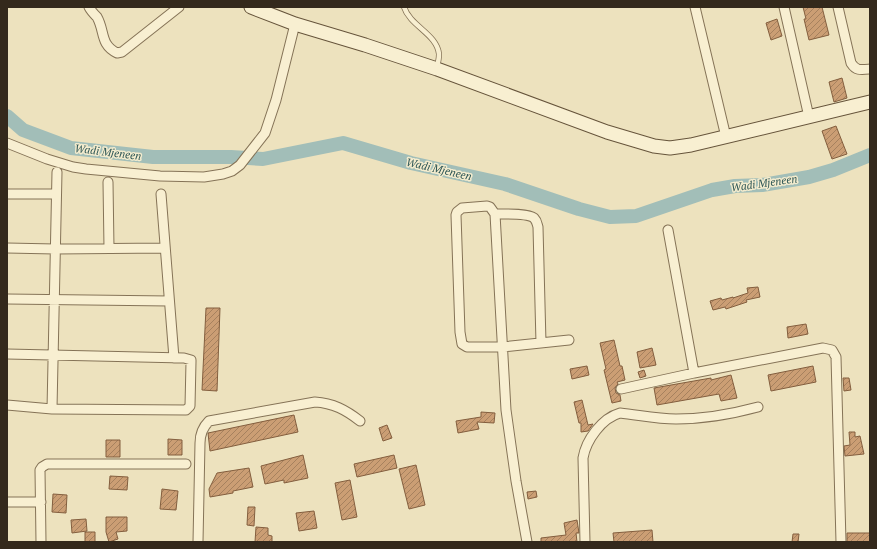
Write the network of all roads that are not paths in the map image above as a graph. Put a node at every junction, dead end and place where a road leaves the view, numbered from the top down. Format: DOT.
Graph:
graph roads {
  1 [pos="89,7"];
  2 [pos="179,7"];
  3 [pos="251,7"];
  4 [pos="404,7"];
  5 [pos="695,7"];
  6 [pos="784,7"];
  7 [pos="838,7"];
  8 [pos="295,24"];
  9 [pos="437,69"];
  10 [pos="870,69"];
  11 [pos="870,102"];
  12 [pos="809,117"];
  13 [pos="726,137"];
  14 [pos="7,143"];
  15 [pos="57,172"];
  16 [pos="108,182"];
  17 [pos="7,194"];
  18 [pos="56,194"];
  19 [pos="161,194"];
  20 [pos="495,214"];
  21 [pos="668,230"];
  22 [pos="7,248"];
  23 [pos="109,248"];
  24 [pos="166,248"];
  25 [pos="55,249"];
  26 [pos="7,299"];
  27 [pos="54,300"];
  28 [pos="169,301"];
  29 [pos="569,340"];
  30 [pos="542,343"];
  31 [pos="502,347"];
  32 [pos="7,354"];
  33 [pos="53,354"];
  34 [pos="174,358"];
  35 [pos="694,373"];
  36 [pos="621,389"];
  37 [pos="7,405"];
  38 [pos="758,407"];
  39 [pos="52,409"];
  40 [pos="360,421"];
  41 [pos="186,464"];
  42 [pos="7,502"];
  43 [pos="41,502"];
  44 [pos="41,542"];
  45 [pos="198,542"];
  46 [pos="527,542"];
  47 [pos="585,542"];
  48 [pos="841,542"];
  1 -- 2 [label="street"];
  3 -- 8 [label="street"];
  4 -- 9 [label="lane"];
  5 -- 13 [label="street"];
  6 -- 12 [label="street"];
  7 -- 10 [label="street"];
  8 -- 9 [label="street"];
  8 -- 14 [label="street"];
  9 -- 13 [label="street"];
  11 -- 12 [label="street"];
  12 -- 13 [label="street"];
  15 -- 18 [label="street"];
  16 -- 23 [label="street"];
  17 -- 18 [label="street"];
  18 -- 25 [label="street"];
  19 -- 24 [label="street"];
  20 -- 30 [label="street"];
  20 -- 31 [label="street"];
  20 -- 31 [label="street"];
  21 -- 35 [label="street"];
  22 -- 25 [label="street"];
  23 -- 24 [label="street"];
  23 -- 25 [label="street"];
  24 -- 28 [label="street"];
  25 -- 27 [label="street"];
  26 -- 27 [label="street"];
  27 -- 28 [label="street"];
  27 -- 33 [label="street"];
  28 -- 34 [label="street"];
  29 -- 30 [label="street"];
  30 -- 31 [label="street"];
  31 -- 46 [label="street"];
  32 -- 33 [label="street"];
  33 -- 34 [label="street"];
  33 -- 39 [label="street"];
  34 -- 39 [label="street"];
  35 -- 36 [label="street"];
  35 -- 48 [label="street"];
  37 -- 39 [label="street"];
  38 -- 47 [label="street"];
  40 -- 45 [label="street"];
  41 -- 43 [label="street"];
  42 -- 43 [label="street"];
  43 -- 44 [label="street"];
}
